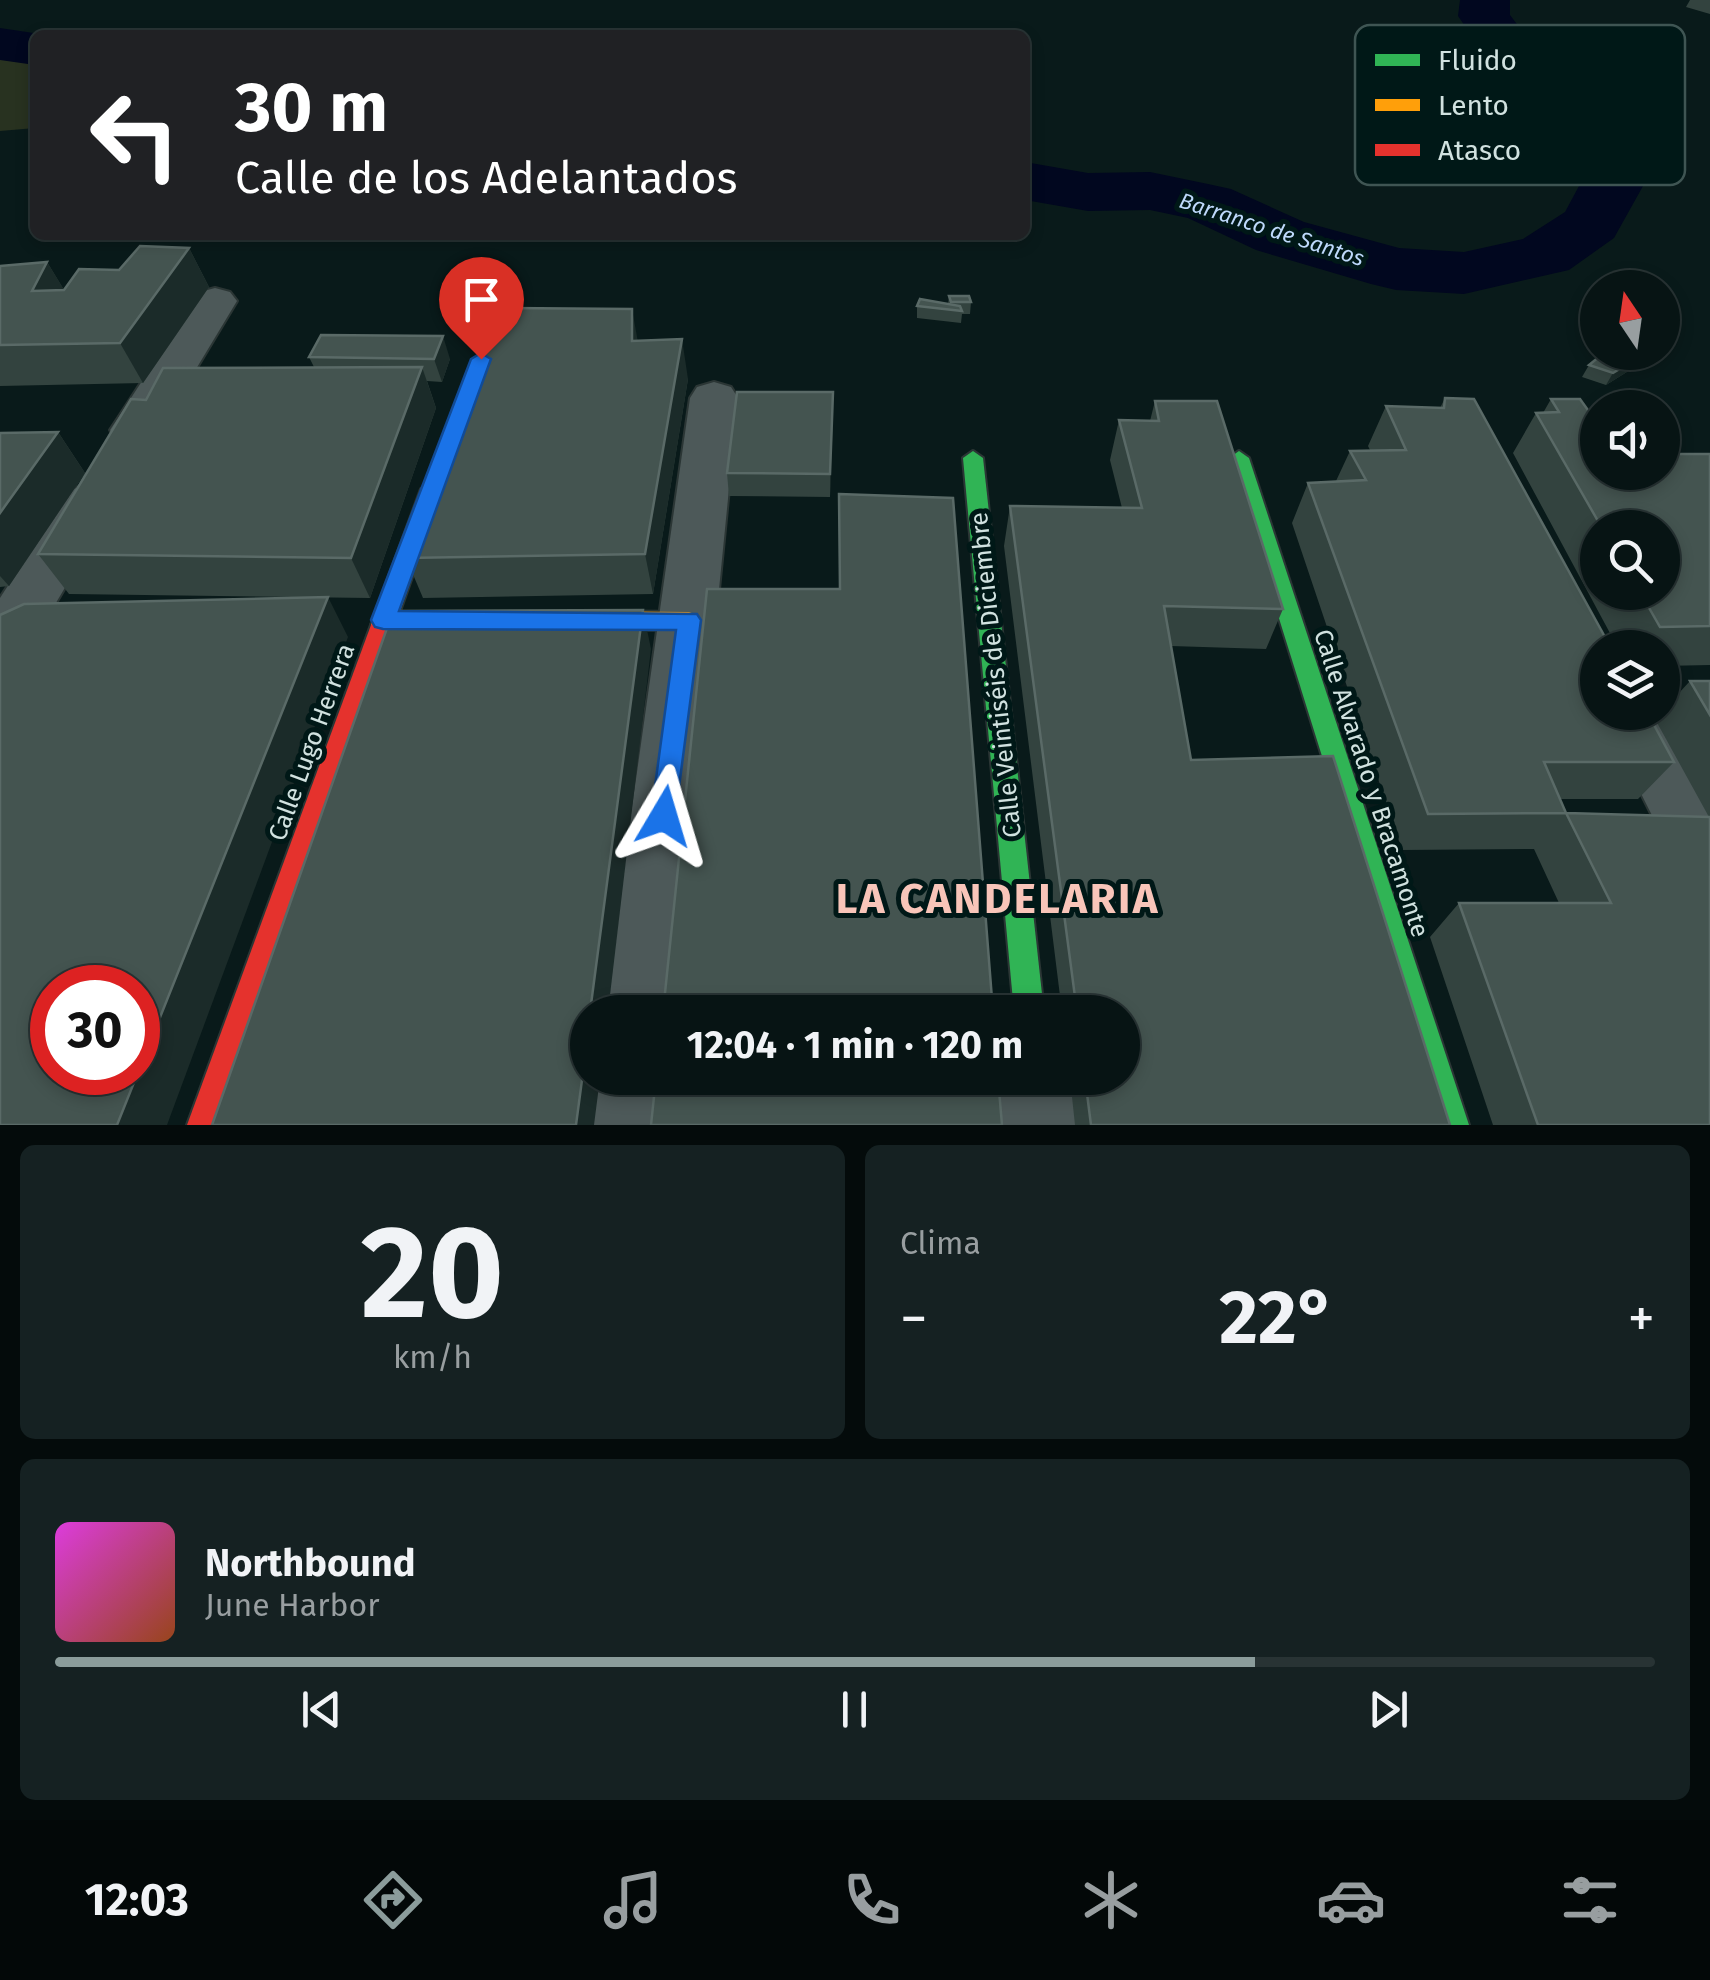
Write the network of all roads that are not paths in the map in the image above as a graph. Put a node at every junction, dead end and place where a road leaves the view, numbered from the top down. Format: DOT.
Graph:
graph roads {
  1 [pos="215,301"];
  2 [pos="714,398"];
  3 [pos="972,458"];
  4 [pos="1239,458"];
  5 [pos="439,471"];
  6 [pos="555,620"];
  7 [pos="689,620"];
  8 [pos="13,625"];
  9 [pos="1640,730"];
  10 [pos="1710,861"];
  11 [pos="642,995"];
  12 [pos="1027,995"];
  13 [pos="630,1095"];
  14 [pos="1037,1095"];
  15 [pos="203,1125"];
  16 [pos="626,1125"];
  17 [pos="1040,1125"];
  18 [pos="1453,1125"];
  1 -- 8 [label="street"];
  2 -- 7 [label="street"];
  3 -- 12 [label="street, Calle Veintiséis de Diciembre"];
  4 -- 18 [label="street, Calle Alvarado y Bracamonte"];
  5 -- 15 [label="street, Calle Lugo Herrera"];
  6 -- 7 [label="street"];
  7 -- 11 [label="street"];
  9 -- 10 [label="street"];
  13 -- 16 [label="street"];
  14 -- 17 [label="street"];
}
